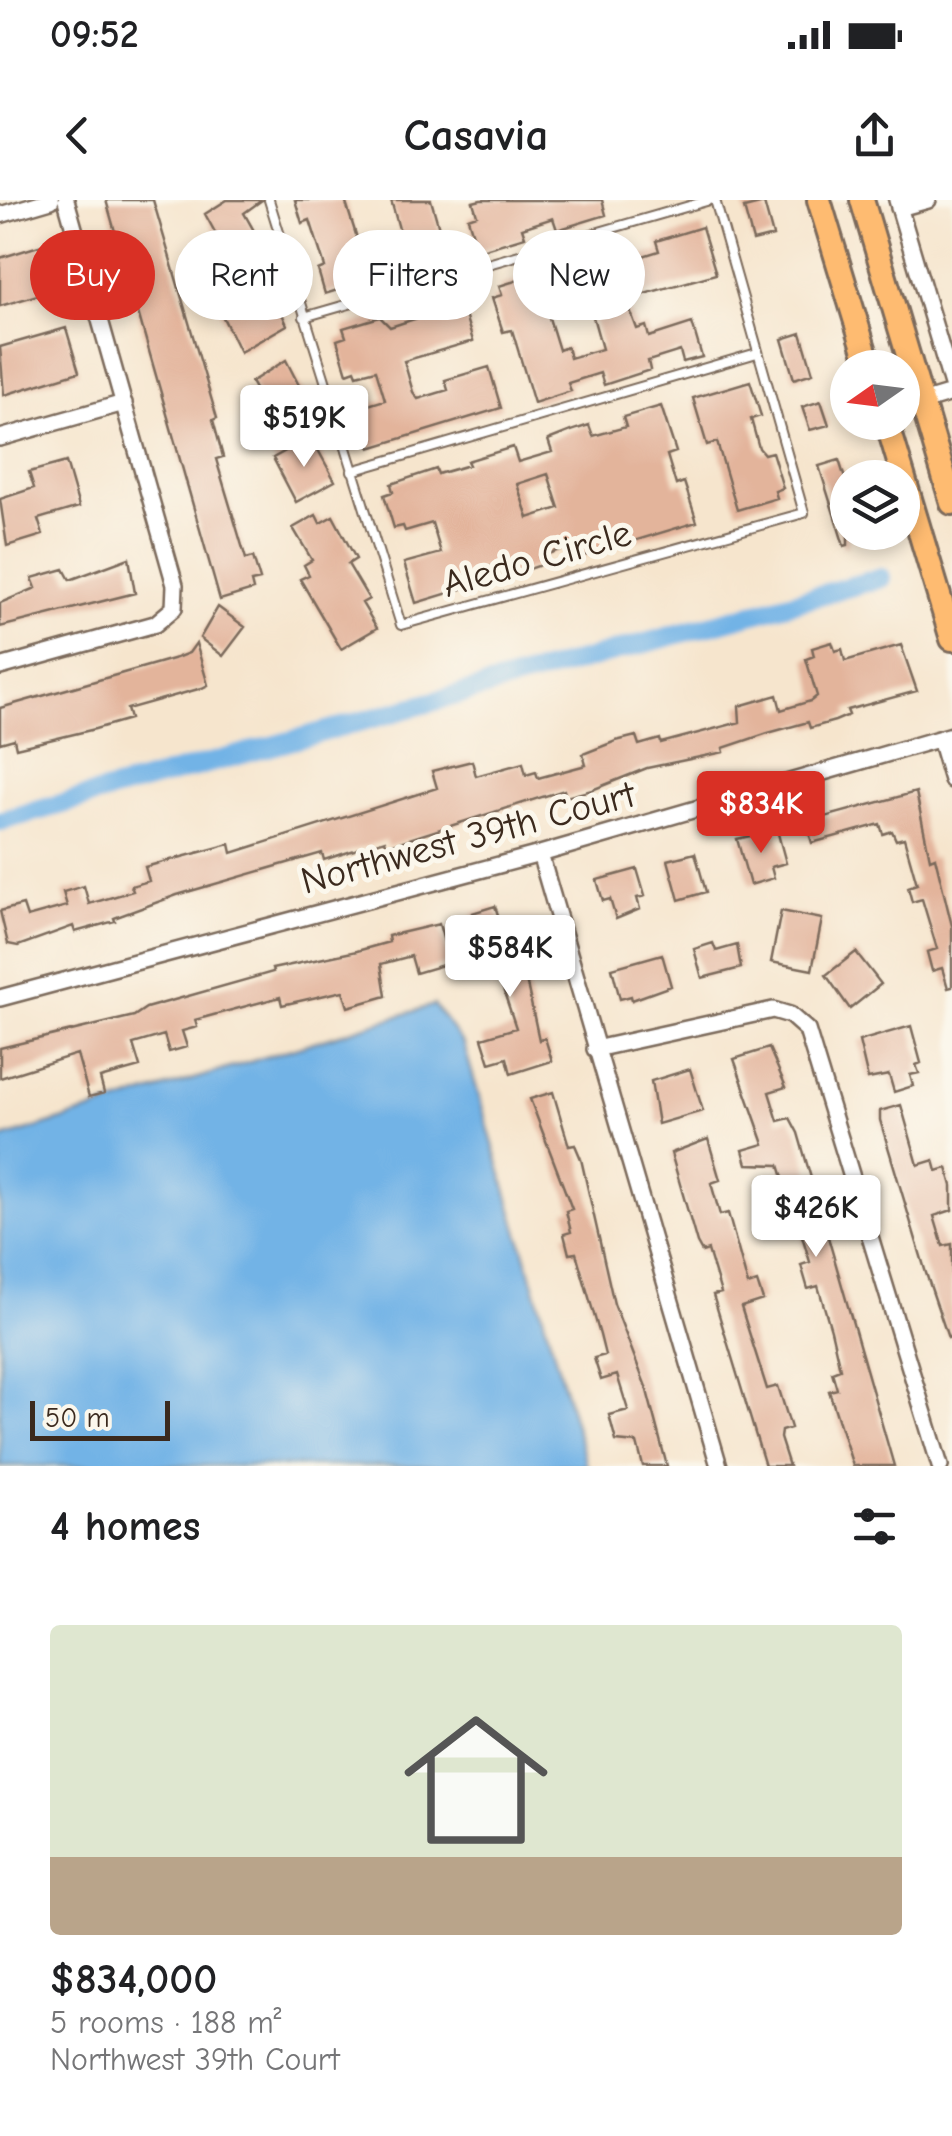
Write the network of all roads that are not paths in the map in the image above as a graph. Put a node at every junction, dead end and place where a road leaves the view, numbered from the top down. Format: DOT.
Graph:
graph roads {
  1 [pos="51,200"];
  2 [pos="66,200"];
  3 [pos="269,200"];
  4 [pos="712,200"];
  5 [pos="819,200"];
  6 [pos="862,200"];
  7 [pos="928,200"];
  8 [pos="898,204"];
  9 [pos="0,215"];
  10 [pos="278,230"];
  11 [pos="313,314"];
  12 [pos="305,320"];
  13 [pos="865,350"];
  14 [pos="899,350"];
  15 [pos="758,353"];
  16 [pos="952,385"];
  17 [pos="952,393"];
  18 [pos="124,403"];
  19 [pos="920,403"];
  20 [pos="920,425"];
  21 [pos="0,438"];
  22 [pos="892,440"];
  23 [pos="352,471"];
  24 [pos="952,503"];
  25 [pos="952,639"];
  26 [pos="0,667"];
  27 [pos="946,737"];
  28 [pos="952,780"];
  29 [pos="540,854"];
  30 [pos="0,998"];
  31 [pos="596,1049"];
  32 [pos="719,1466"];
  33 [pos="940,1466"];
  1 -- 9 [label="street"];
  2 -- 18 [label="street"];
  3 -- 10 [label="lane, Aledo Circle"];
  4 -- 11 [label="lane"];
  4 -- 15 [label="lane, Aledo Circle"];
  5 -- 13 [label="main road"];
  6 -- 14 [label="main road"];
  7 -- 8 [label="street"];
  8 -- 16 [label="street"];
  12 -- 23 [label="lane, Aledo Circle"];
  15 -- 23 [label="lane"];
  15 -- 23 [label="lane, Aledo Circle"];
  17 -- 19 [label="street"];
  18 -- 21 [label="street"];
  18 -- 26 [label="street"];
  20 -- 24 [label="main road"];
  22 -- 25 [label="main road"];
  27 -- 28 [label="street"];
  27 -- 29 [label="street, Northwest 39th Court"];
  29 -- 30 [label="street, Northwest 39th Court"];
  29 -- 31 [label="street"];
  31 -- 32 [label="street"];
  31 -- 33 [label="street"];
}
